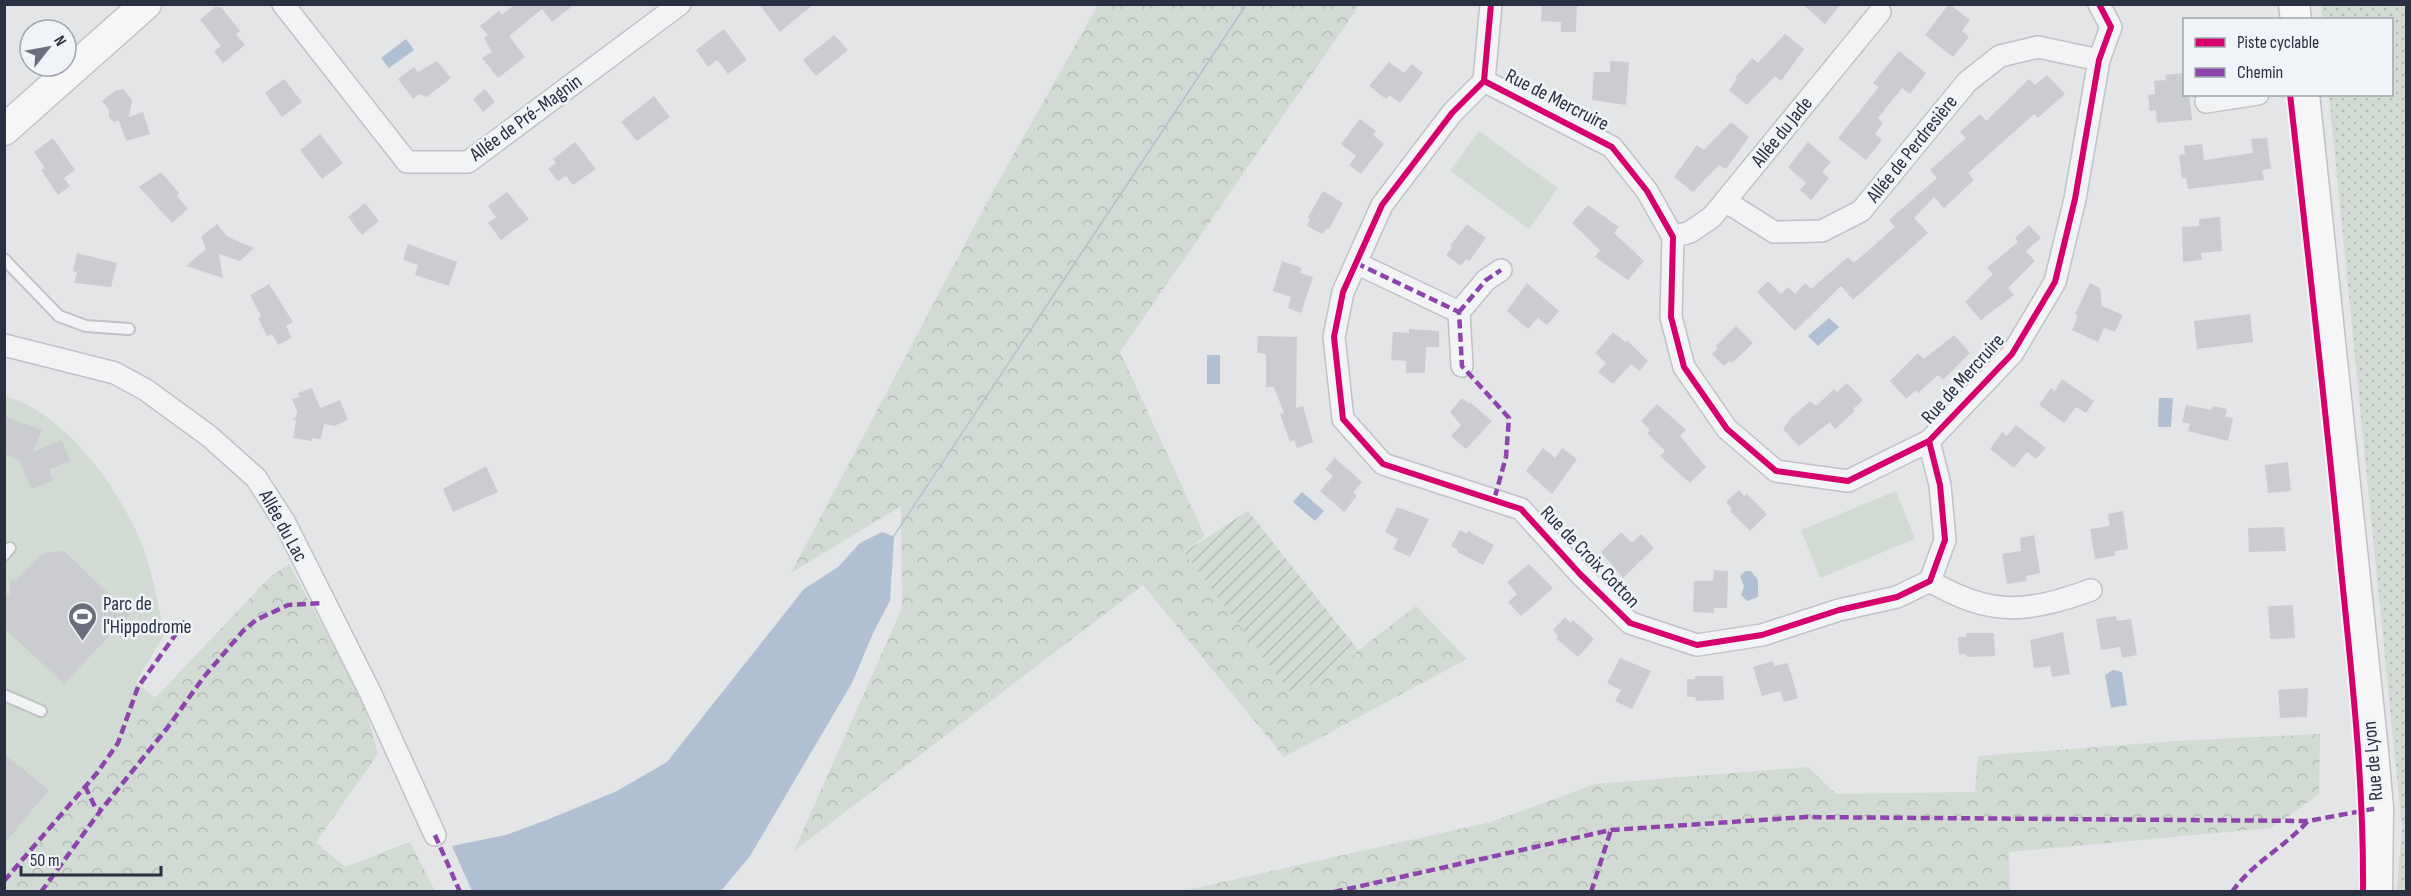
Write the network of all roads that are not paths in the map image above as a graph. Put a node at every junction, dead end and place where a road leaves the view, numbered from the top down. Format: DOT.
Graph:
graph roads {
  1 [pos="146,4"];
  2 [pos="283,4"];
  3 [pos="680,4"];
  4 [pos="1491,4"];
  5 [pos="2099,4"];
  6 [pos="1880,12"];
  7 [pos="2099,60"];
  8 [pos="1484,81"];
  9 [pos="2245,96"];
  10 [pos="2304,96"];
  11 [pos="2205,102"];
  12 [pos="4,130"];
  13 [pos="1725,201"];
  14 [pos="1673,237"];
  15 [pos="4,259"];
  16 [pos="1356,263"];
  17 [pos="1501,270"];
  18 [pos="1459,312"];
  19 [pos="129,329"];
  20 [pos="4,345"];
  21 [pos="1462,366"];
  22 [pos="1929,441"];
  23 [pos="1930,581"];
  24 [pos="2091,590"];
  25 [pos="4,695"];
  26 [pos="41,711"];
  27 [pos="435,835"];
  28 [pos="2377,891"];
  1 -- 12 [label="street"];
  2 -- 3 [label="street, Allée de Pré-Magnin"];
  4 -- 8 [label="street"];
  5 -- 7 [label="street, Rue de Mercruire"];
  6 -- 13 [label="street, Allée du Jade"];
  7 -- 13 [label="street, Allée de Perdresière"];
  7 -- 22 [label="street, Rue de Mercruire"];
  8 -- 14 [label="street, Rue de Mercruire"];
  8 -- 16 [label="street, Rue de Croix Cotton"];
  9 -- 11 [label="street"];
  10 -- 28 [label="street, Rue de Lyon"];
  13 -- 14 [label="street, Allée du Jade"];
  14 -- 22 [label="street, Rue de Mercruire"];
  15 -- 19 [label="lane"];
  16 -- 18 [label="street"];
  16 -- 23 [label="street, Rue de Croix Cotton"];
  17 -- 18 [label="street"];
  18 -- 21 [label="street"];
  20 -- 27 [label="street, Allée du Lac"];
  22 -- 23 [label="street"];
  23 -- 24 [label="street"];
  25 -- 26 [label="lane"];
}
